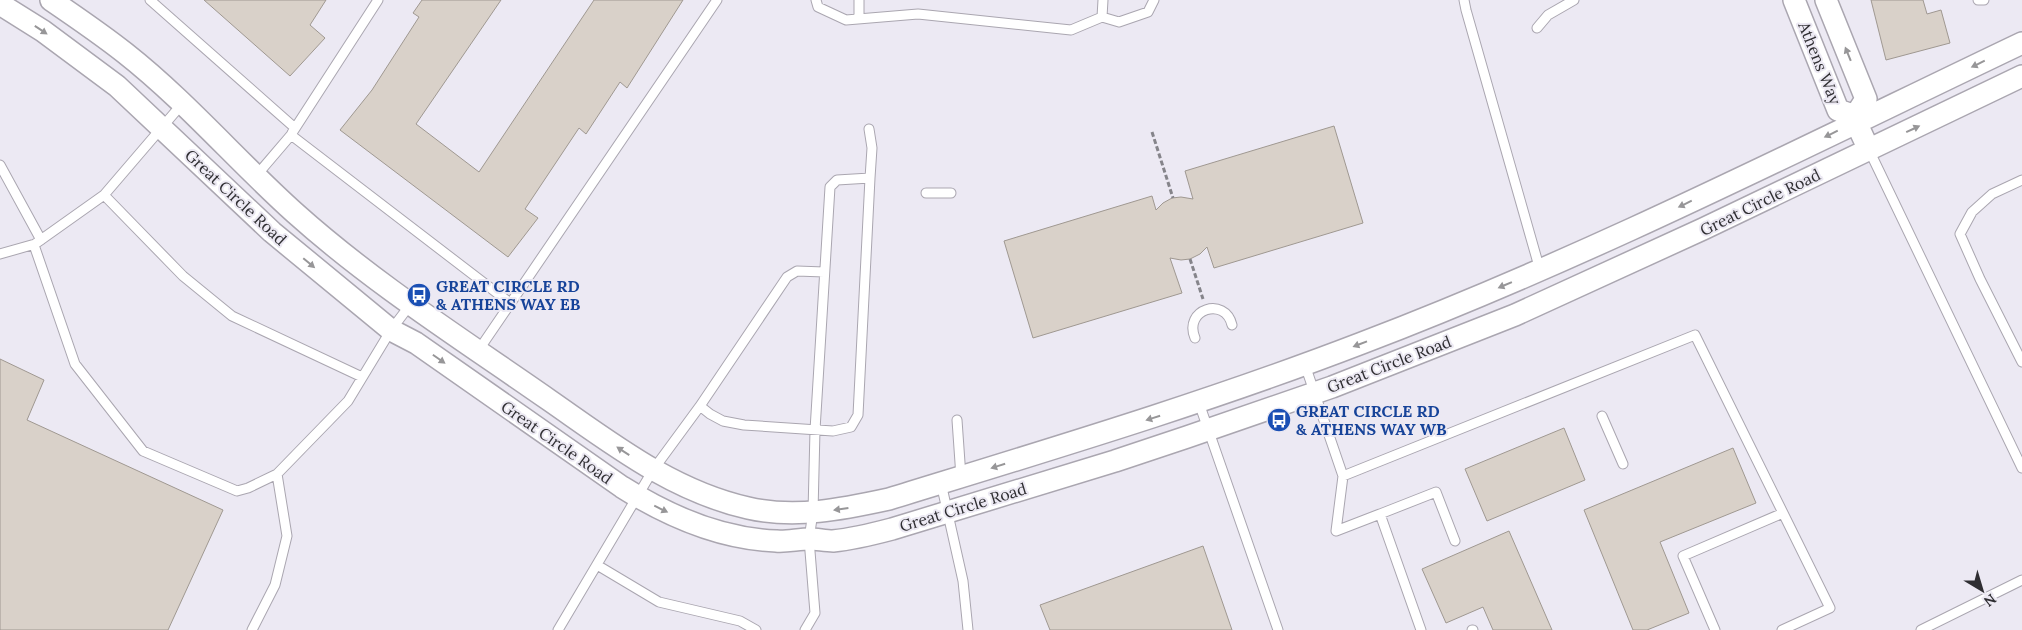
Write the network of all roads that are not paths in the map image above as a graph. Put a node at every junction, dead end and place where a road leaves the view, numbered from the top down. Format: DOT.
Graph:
graph roads {
  1 [pos="50,0"];
  2 [pos="150,0"];
  3 [pos="378,0"];
  4 [pos="717,0"];
  5 [pos="816,0"];
  6 [pos="859,0"];
  7 [pos="1103,0"];
  8 [pos="1154,0"];
  9 [pos="1464,0"];
  10 [pos="1574,0"];
  11 [pos="1794,0"];
  12 [pos="1826,0"];
  13 [pos="1978,0"];
  14 [pos="1984,0"];
  15 [pos="0,4"];
  16 [pos="1102,18"];
  17 [pos="859,19"];
  18 [pos="1537,28"];
  19 [pos="2022,43"];
  20 [pos="2022,76"];
  21 [pos="182,104"];
  22 [pos="1856,119"];
  23 [pos="162,127"];
  24 [pos="868,129"];
  25 [pos="293,132"];
  26 [pos="1869,150"];
  27 [pos="0,165"];
  28 [pos="256,177"];
  29 [pos="870,178"];
  30 [pos="2022,180"];
  31 [pos="926,193"];
  32 [pos="951,193"];
  33 [pos="104,195"];
  34 [pos="37,243"];
  35 [pos="0,254"];
  36 [pos="1540,270"];
  37 [pos="824,272"];
  38 [pos="510,303"];
  39 [pos="411,304"];
  40 [pos="1232,325"];
  41 [pos="391,330"];
  42 [pos="1195,338"];
  43 [pos="478,351"];
  44 [pos="2022,362"];
  45 [pos="1305,364"];
  46 [pos="362,377"];
  47 [pos="1313,393"];
  48 [pos="1200,403"];
  49 [pos="700,406"];
  50 [pos="1602,416"];
  51 [pos="957,420"];
  52 [pos="815,430"];
  53 [pos="1209,430"];
  54 [pos="1623,464"];
  55 [pos="2022,468"];
  56 [pos="653,470"];
  57 [pos="277,474"];
  58 [pos="1343,476"];
  59 [pos="951,480"];
  60 [pos="637,496"];
  61 [pos="813,512"];
  62 [pos="948,512"];
  63 [pos="1783,513"];
  64 [pos="1380,514"];
  65 [pos="809,539"];
  66 [pos="1455,541"];
  67 [pos="597,565"];
  68 [pos="2022,580"];
  69 [pos="252,630"];
  70 [pos="558,630"];
  71 [pos="756,630"];
  72 [pos="805,630"];
  73 [pos="968,630"];
  74 [pos="1278,630"];
  75 [pos="1421,630"];
  76 [pos="1715,630"];
  77 [pos="1782,630"];
  78 [pos="1921,630"];
  1 -- 21 [label="street, Great Circle Road"];
  2 -- 25 [label="lane"];
  3 -- 25 [label="lane"];
  4 -- 38 [label="lane"];
  5 -- 17 [label="lane"];
  6 -- 17 [label="lane"];
  7 -- 16 [label="lane"];
  8 -- 16 [label="lane"];
  9 -- 36 [label="lane"];
  10 -- 18 [label="lane"];
  11 -- 22 [label="street, Athens Way"];
  22 -- 12 [label="street, Athens Way, one-way"];
  13 -- 14 [label="lane"];
  15 -- 23 [label="street, Great Circle Road, one-way"];
  16 -- 17 [label="lane"];
  19 -- 22 [label="street, Great Circle Road, one-way"];
  26 -- 20 [label="street, Great Circle Road, one-way"];
  21 -- 23 [label="lane"];
  21 -- 28 [label="street, Great Circle Road"];
  22 -- 26 [label="street"];
  22 -- 36 [label="street, Great Circle Road, one-way"];
  23 -- 33 [label="lane"];
  23 -- 41 [label="street, Great Circle Road, one-way"];
  24 -- 29 [label="lane"];
  25 -- 28 [label="lane"];
  25 -- 38 [label="lane"];
  26 -- 47 [label="street, Great Circle Road"];
  26 -- 55 [label="lane"];
  27 -- 34 [label="lane"];
  28 -- 39 [label="street, Great Circle Road"];
  29 -- 37 [label="lane"];
  29 -- 52 [label="lane"];
  30 -- 44 [label="lane"];
  31 -- 32 [label="lane"];
  33 -- 34 [label="lane"];
  33 -- 46 [label="lane"];
  34 -- 35 [label="lane"];
  34 -- 57 [label="lane"];
  36 -- 45 [label="street, Great Circle Road, one-way"];
  37 -- 49 [label="lane"];
  37 -- 52 [label="lane"];
  38 -- 43 [label="lane"];
  39 -- 41 [label="lane"];
  39 -- 43 [label="street, Great Circle Road"];
  40 -- 42 [label="lane"];
  41 -- 46 [label="lane"];
  41 -- 60 [label="street, Great Circle Road, one-way"];
  56 -- 43 [label="street, Great Circle Road, one-way"];
  45 -- 47 [label="lane"];
  45 -- 48 [label="street, Great Circle Road"];
  46 -- 57 [label="lane"];
  47 -- 53 [label="street, Great Circle Road"];
  47 -- 58 [label="lane"];
  48 -- 53 [label="lane"];
  48 -- 59 [label="street, Great Circle Road, one-way"];
  49 -- 52 [label="lane"];
  49 -- 56 [label="lane"];
  50 -- 54 [label="lane"];
  51 -- 59 [label="lane"];
  52 -- 61 [label="lane"];
  53 -- 62 [label="street, Great Circle Road"];
  53 -- 74 [label="lane"];
  56 -- 60 [label="lane"];
  56 -- 61 [label="street, Great Circle Road"];
  57 -- 69 [label="lane"];
  58 -- 63 [label="lane"];
  58 -- 64 [label="lane"];
  59 -- 61 [label="street, Great Circle Road, one-way"];
  59 -- 62 [label="lane"];
  60 -- 65 [label="street, Great Circle Road, one-way"];
  60 -- 67 [label="lane"];
  61 -- 65 [label="lane"];
  62 -- 65 [label="street, Great Circle Road"];
  62 -- 73 [label="lane"];
  63 -- 76 [label="lane"];
  63 -- 77 [label="lane"];
  64 -- 66 [label="lane"];
  64 -- 75 [label="lane"];
  65 -- 72 [label="lane"];
  67 -- 70 [label="lane"];
  67 -- 71 [label="lane"];
  68 -- 78 [label="lane"];
}
